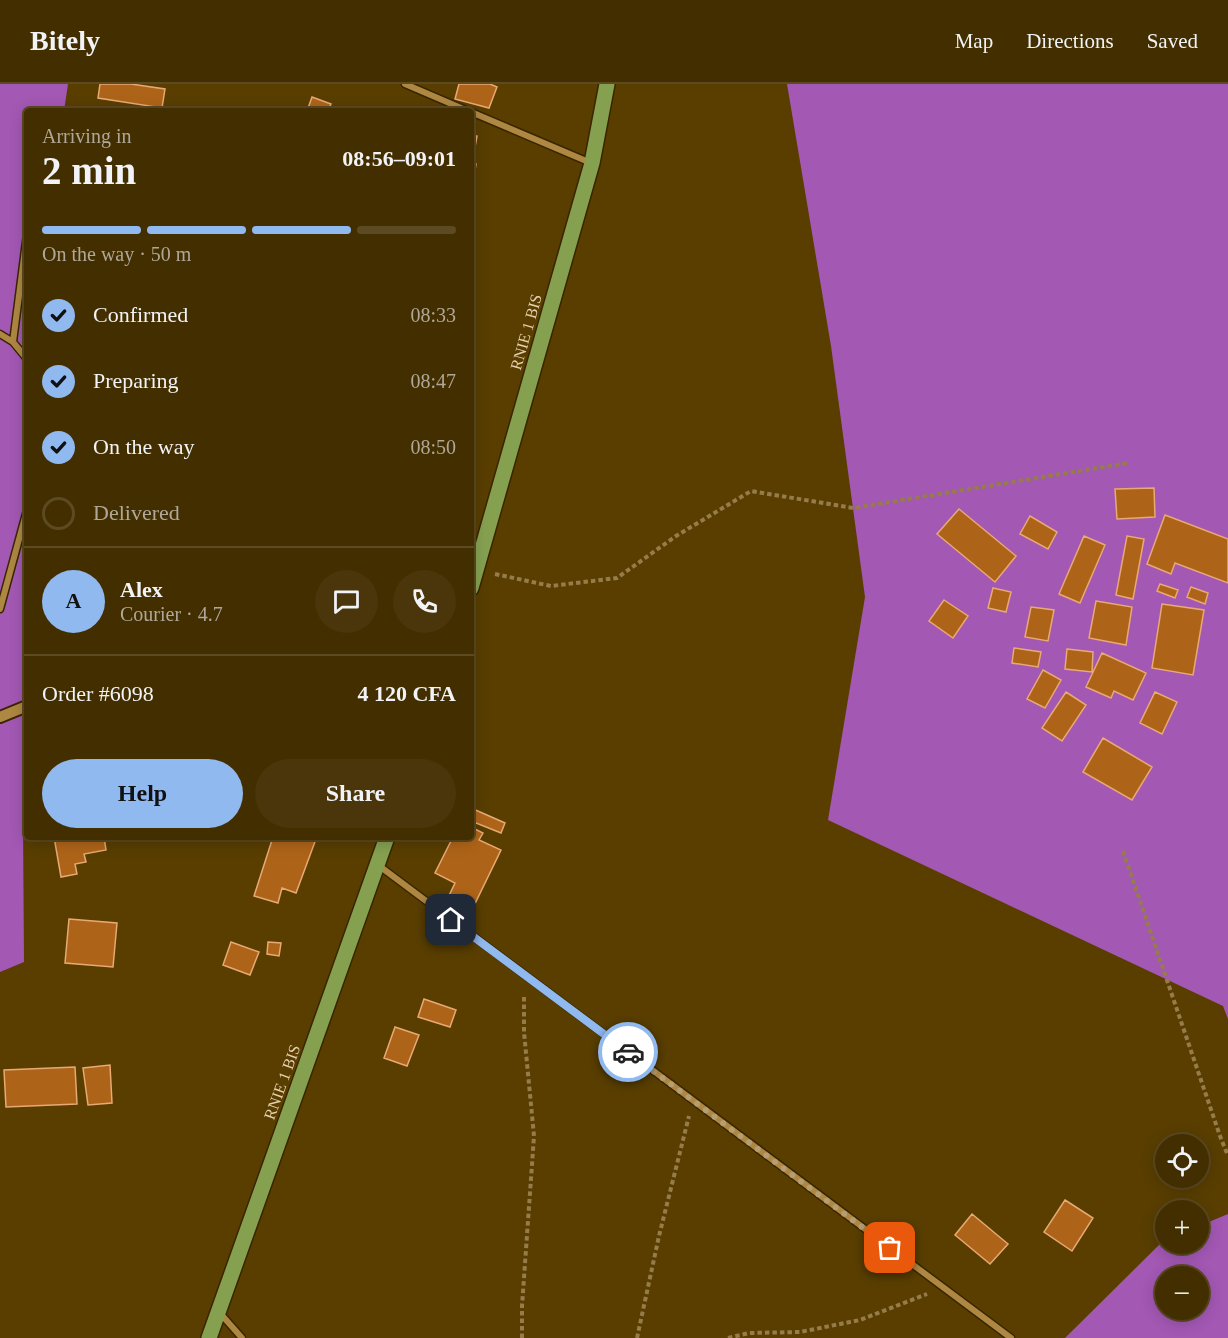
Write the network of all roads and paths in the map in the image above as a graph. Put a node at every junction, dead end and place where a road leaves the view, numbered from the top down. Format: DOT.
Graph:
graph roads {
  1 [pos="405,84"];
  2 [pos="607,84"];
  3 [pos="461,108"];
  4 [pos="474,114"];
  5 [pos="592,163"];
  6 [pos="24,257"];
  7 [pos="0,334"];
  8 [pos="13,342"];
  9 [pos="24,355"];
  10 [pos="1128,463"];
  11 [pos="24,521"];
  12 [pos="474,571"];
  13 [pos="0,609"];
  14 [pos="24,707"];
  15 [pos="0,717"];
  16 [pos="386,840"];
  17 [pos="1123,851"];
  18 [pos="378,865"];
  19 [pos="525,974"];
  20 [pos="693,1101"];
  21 [pos="1228,1156"];
  22 [pos="944,1288"];
  23 [pos="219,1311"];
  24 [pos="209,1338"];
  25 [pos="242,1338"];
  26 [pos="522,1338"];
  27 [pos="637,1338"];
  28 [pos="728,1338"];
  29 [pos="1011,1338"];
  1 -- 3 [label="street"];
  2 -- 5 [label="main road, RNIE 1 BIS"];
  4 -- 5 [label="street"];
  5 -- 12 [label="main road, RNIE 1 BIS"];
  6 -- 8 [label="street"];
  7 -- 8 [label="street"];
  8 -- 9 [label="street"];
  10 -- 12 [label="path"];
  11 -- 13 [label="street"];
  14 -- 15 [label="street"];
  16 -- 18 [label="main road, RNIE 1 BIS"];
  17 -- 21 [label="path"];
  18 -- 19 [label="street"];
  18 -- 23 [label="main road, RNIE 1 BIS"];
  19 -- 20 [label="street"];
  19 -- 26 [label="path"];
  20 -- 22 [label="street"];
  20 -- 27 [label="path"];
  22 -- 28 [label="path"];
  22 -- 29 [label="street"];
  23 -- 24 [label="main road, RNIE 1 BIS"];
  23 -- 25 [label="street"];
}
